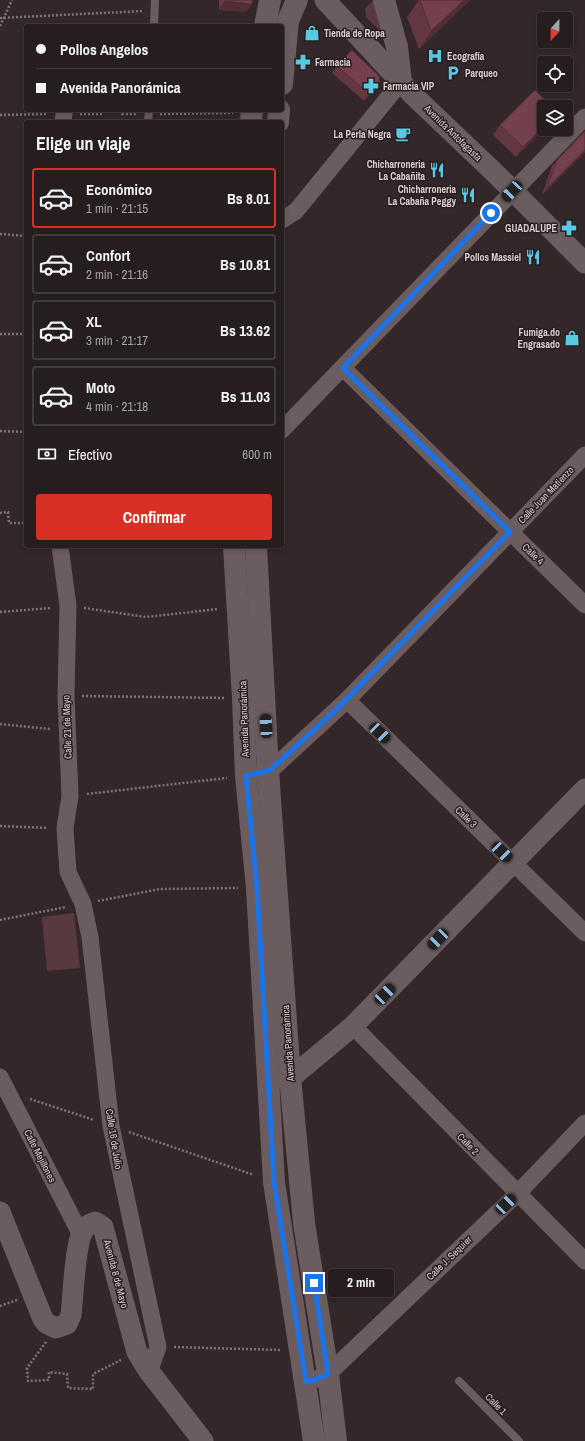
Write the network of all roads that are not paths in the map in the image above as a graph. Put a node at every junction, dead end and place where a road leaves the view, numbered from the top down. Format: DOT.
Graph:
graph roads {
  1 [pos="155,0"];
  2 [pos="270,0"];
  3 [pos="297,0"];
  4 [pos="325,0"];
  5 [pos="384,0"];
  6 [pos="154,24"];
  7 [pos="265,24"];
  8 [pos="284,63"];
  9 [pos="401,82"];
  10 [pos="585,118"];
  11 [pos="512,191"];
  12 [pos="284,219"];
  13 [pos="585,263"];
  14 [pos="343,368"];
  15 [pos="284,428"];
  16 [pos="585,455"];
  17 [pos="510,532"];
  18 [pos="60,548"];
  19 [pos="234,548"];
  20 [pos="256,548"];
  21 [pos="585,605"];
  22 [pos="347,700"];
  23 [pos="268,771"];
  24 [pos="246,776"];
  25 [pos="585,789"];
  26 [pos="513,863"];
  27 [pos="83,904"];
  28 [pos="585,933"];
  29 [pos="353,1026"];
  30 [pos="290,1077"];
  31 [pos="268,1078"];
  32 [pos="3,1084"];
  33 [pos="585,1123"];
  34 [pos="517,1194"];
  35 [pos="0,1212"];
  36 [pos="81,1235"];
  37 [pos="585,1261"];
  38 [pos="148,1370"];
  39 [pos="328,1374"];
  40 [pos="306,1382"];
  41 [pos="459,1382"];
  42 [pos="204,1441"];
  43 [pos="314,1441"];
  44 [pos="336,1441"];
  45 [pos="519,1441"];
  1 -- 6 [label="lane"];
  2 -- 7 [label="main road"];
  3 -- 8 [label="main road"];
  4 -- 9 [label="street, Avenida Antofagasta"];
  5 -- 9 [label="main road"];
  9 -- 11 [label="street, Avenida Antofagasta"];
  9 -- 12 [label="street"];
  10 -- 11 [label="street"];
  11 -- 13 [label="street, Avenida Antofagasta"];
  11 -- 14 [label="street"];
  14 -- 15 [label="street"];
  14 -- 17 [label="street, Calle 4"];
  16 -- 17 [label="street, Calle Juan Matienzo"];
  17 -- 21 [label="street, Calle 4"];
  17 -- 22 [label="street, Calle Juan Matienzo"];
  18 -- 27 [label="street, Calle 21 de Mayo"];
  19 -- 24 [label="main road, Avenida Panorámica"];
  20 -- 23 [label="main road, Avenida Panorámica"];
  22 -- 23 [label="street, Calle Juan Matienzo"];
  22 -- 26 [label="street, Calle 3"];
  23 -- 24 [label="street, Calle Juan Matienzo"];
  23 -- 30 [label="main road, Avenida Panorámica"];
  24 -- 31 [label="main road, Avenida Panorámica"];
  25 -- 26 [label="street"];
  26 -- 28 [label="street, Calle 3"];
  26 -- 29 [label="street"];
  27 -- 38 [label="street, Calle 16 de Julio"];
  29 -- 30 [label="street"];
  29 -- 34 [label="street, Calle 2"];
  30 -- 31 [label="street"];
  30 -- 39 [label="main road, Avenida Panorámica"];
  31 -- 40 [label="main road, Avenida Panorámica"];
  32 -- 36 [label="street, Calle Mejillones"];
  33 -- 34 [label="street, Calle J. Sequier"];
  34 -- 37 [label="street, Calle 2"];
  34 -- 39 [label="street, Calle J. Sequier"];
  35 -- 36 [label="street"];
  36 -- 38 [label="street, Avenida 8 de Mayo"];
  38 -- 42 [label="street, Avenida 8 de Mayo"];
  39 -- 40 [label="street, Calle J. Sequier"];
  39 -- 44 [label="main road, Avenida Panorámica"];
  40 -- 43 [label="main road, Avenida Panorámica"];
  41 -- 45 [label="lane, Calle 1"];
}
